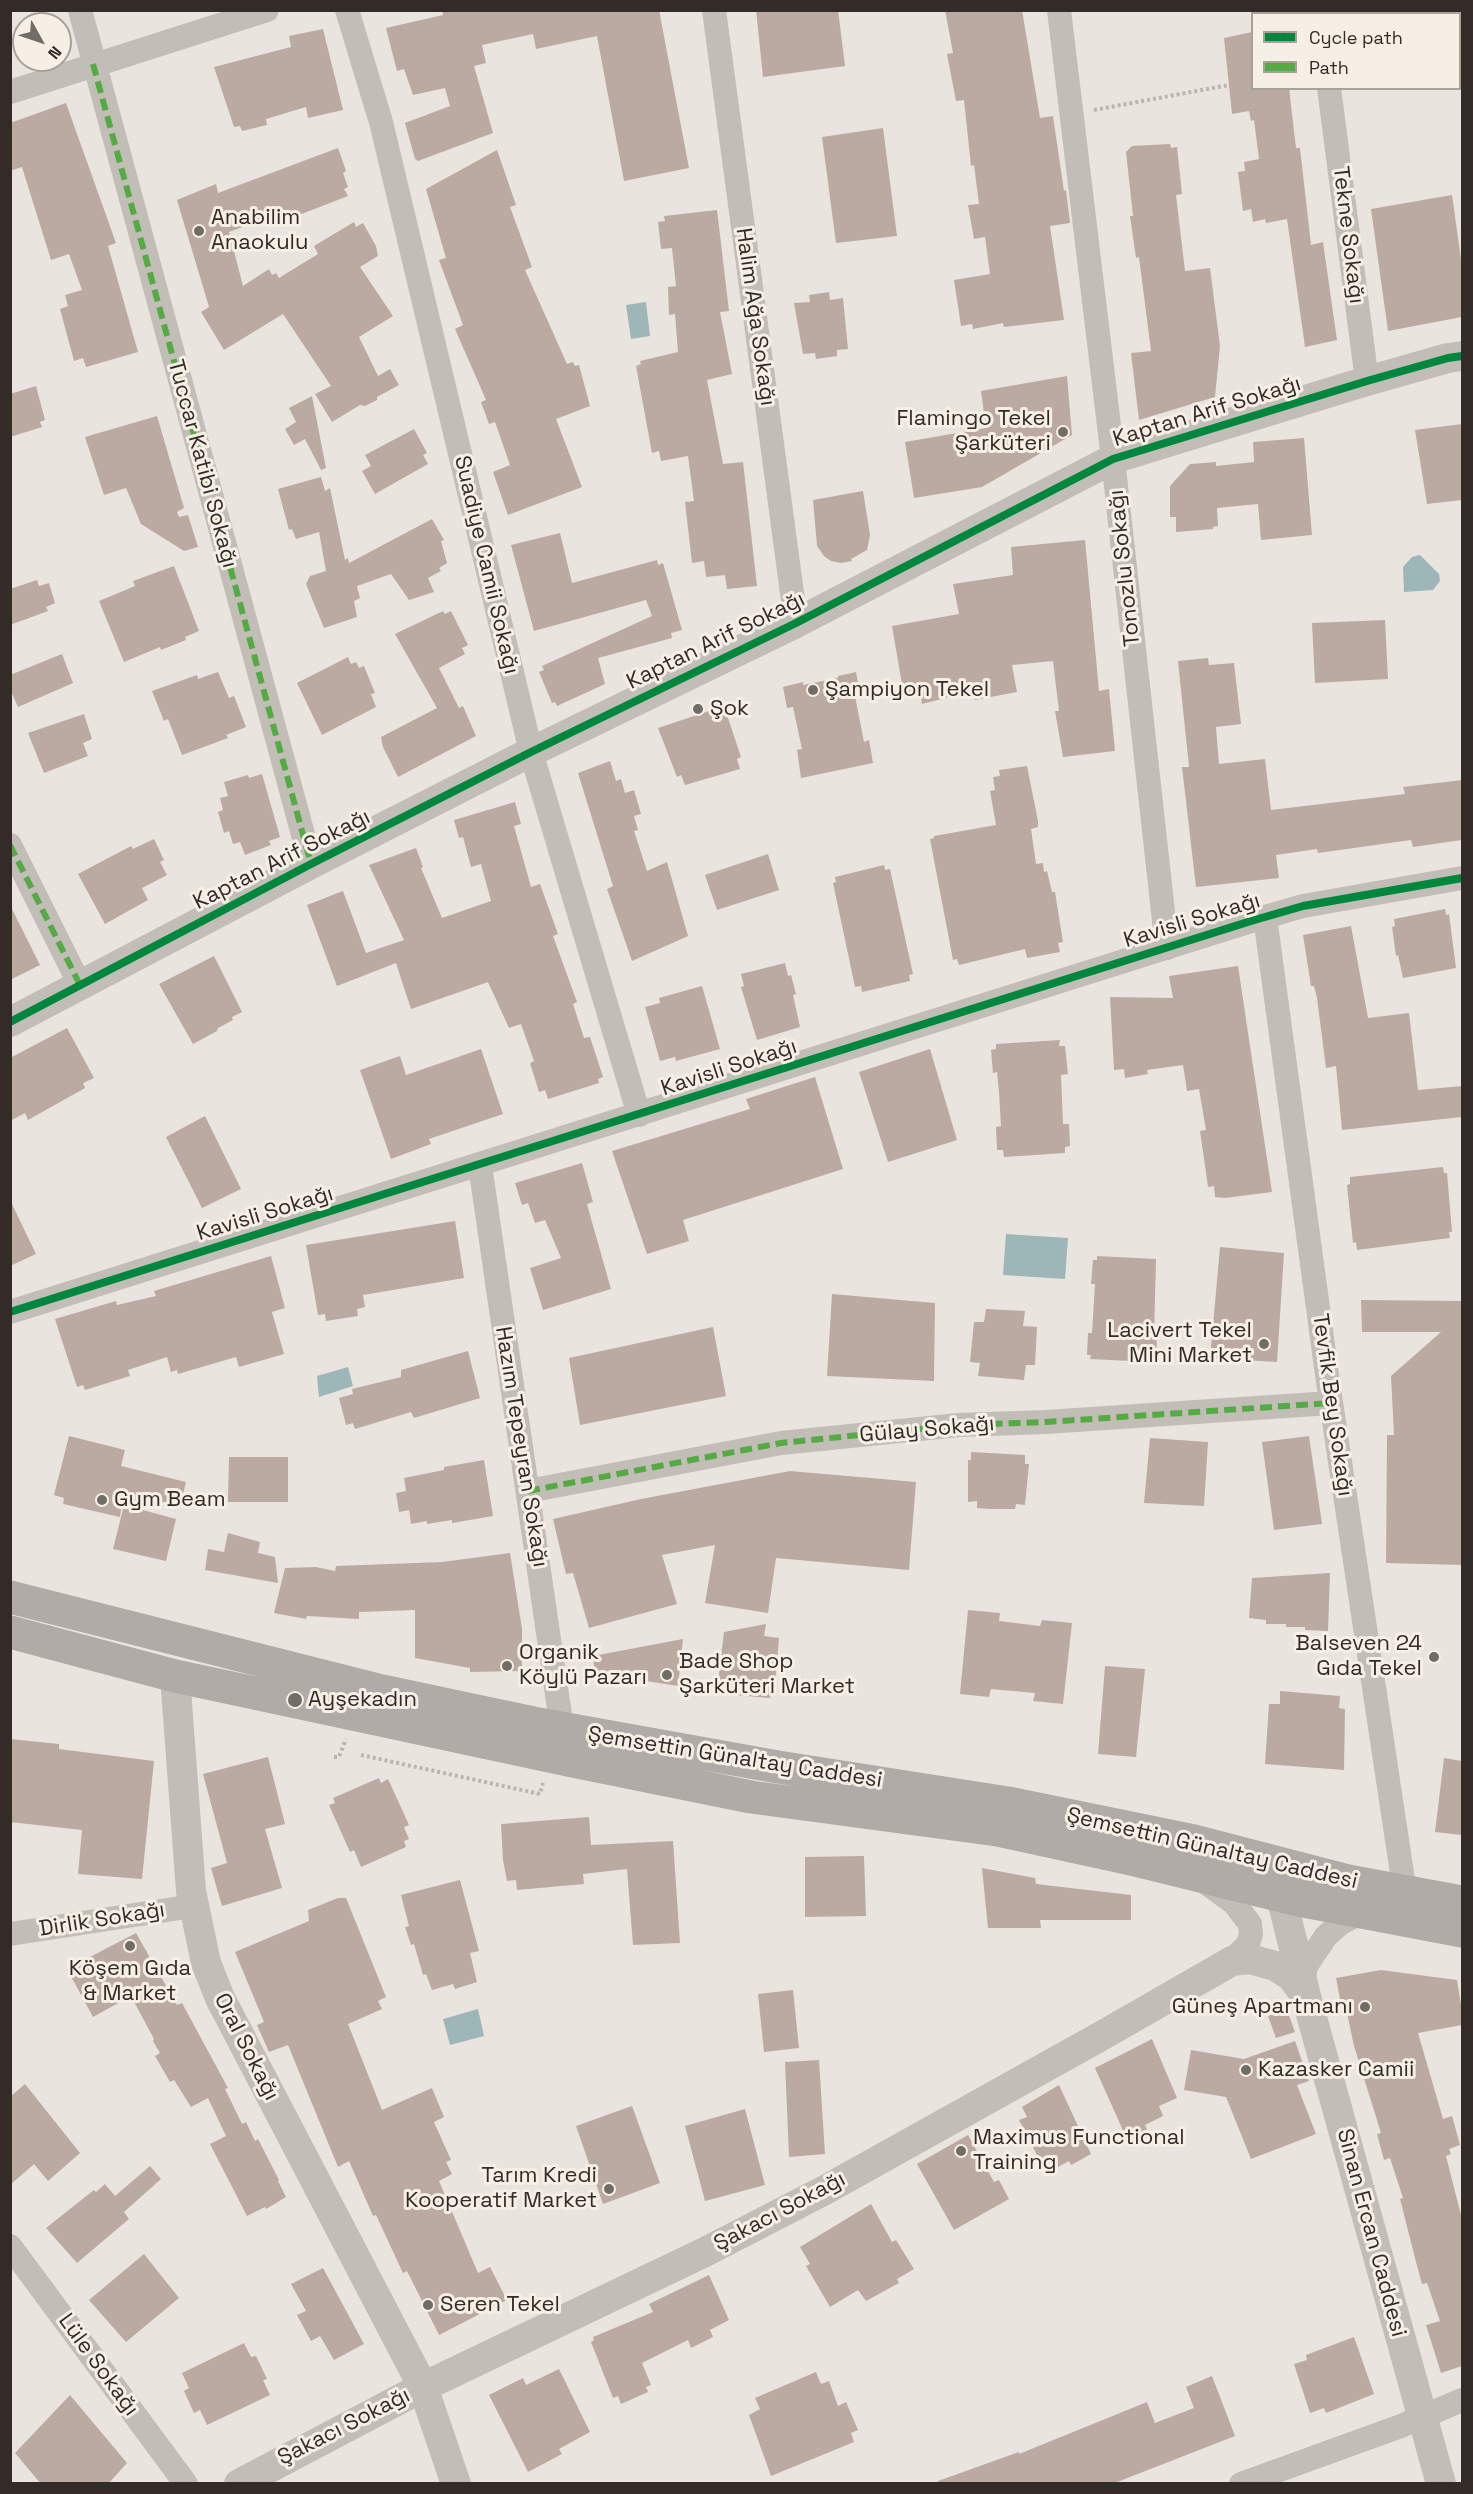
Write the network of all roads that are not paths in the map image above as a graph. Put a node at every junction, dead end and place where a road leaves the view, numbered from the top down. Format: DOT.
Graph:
graph roads {
  1 [pos="80,10"];
  2 [pos="267,10"];
  3 [pos="347,10"];
  4 [pos="714,10"];
  5 [pos="1059,10"];
  6 [pos="93,64"];
  7 [pos="1329,90"];
  8 [pos="10,92"];
  9 [pos="1462,356"];
  10 [pos="1367,381"];
  11 [pos="1113,459"];
  12 [pos="796,623"];
  13 [pos="531,752"];
  14 [pos="10,845"];
  15 [pos="311,864"];
  16 [pos="1462,878"];
  17 [pos="1266,917"];
  18 [pos="1167,948"];
  19 [pos="80,985"];
  20 [pos="10,1022"];
  21 [pos="639,1115"];
  22 [pos="480,1165"];
  23 [pos="10,1312"];
  24 [pos="1331,1403"];
  25 [pos="528,1491"];
  26 [pos="10,1597"];
  27 [pos="10,1632"];
  28 [pos="212,1649"];
  29 [pos="175,1676"];
  30 [pos="562,1729"];
  31 [pos="1245,1854"];
  32 [pos="1187,1872"];
  33 [pos="1405,1893"];
  34 [pos="1282,1896"];
  35 [pos="1462,1902"];
  36 [pos="193,1906"];
  37 [pos="1362,1912"];
  38 [pos="1462,1931"];
  39 [pos="10,1934"];
  40 [pos="1232,1961"];
  41 [pos="1304,1989"];
  42 [pos="10,2246"];
  43 [pos="423,2386"];
  44 [pos="1462,2400"];
  45 [pos="1422,2418"];
  46 [pos="186,2484"];
  47 [pos="238,2484"];
  48 [pos="456,2484"];
  49 [pos="1241,2484"];
  50 [pos="1441,2484"];
  1 -- 6 [label="street, Tuccar Katibi Sokağı"];
  2 -- 6 [label="street"];
  3 -- 13 [label="street, Suadiye Camii Sokağı"];
  4 -- 12 [label="street, Halim Ağa Sokağı"];
  5 -- 11 [label="street, Tonozlu Sokağı"];
  6 -- 8 [label="street"];
  6 -- 15 [label="street, Tuccar Katibi Sokağı"];
  7 -- 10 [label="street, Tekne Sokağı"];
  9 -- 10 [label="street, Kaptan Arif Sokağı"];
  10 -- 11 [label="street, Kaptan Arif Sokağı"];
  11 -- 12 [label="street, Kaptan Arif Sokağı"];
  11 -- 18 [label="street, Tonozlu Sokağı"];
  12 -- 13 [label="street, Kaptan Arif Sokağı"];
  13 -- 15 [label="street, Kaptan Arif Sokağı"];
  13 -- 21 [label="street, Suadiye Camii Sokağı"];
  14 -- 19 [label="street"];
  15 -- 19 [label="street, Kaptan Arif Sokağı"];
  16 -- 17 [label="street, Kavisli Sokağı"];
  17 -- 18 [label="street, Kavisli Sokağı"];
  17 -- 24 [label="street, Tevfik Bey Sokağı"];
  18 -- 21 [label="street, Kavisli Sokağı"];
  19 -- 20 [label="street, Kaptan Arif Sokağı"];
  21 -- 22 [label="street, Kavisli Sokağı"];
  22 -- 23 [label="street, Kavisli Sokağı"];
  22 -- 25 [label="street, Hazım Tepeyran Sokağı"];
  24 -- 25 [label="street, Gülay Sokağı"];
  24 -- 33 [label="street, Tevfik Bey Sokağı"];
  25 -- 30 [label="street, Hazım Tepeyran Sokağı"];
  26 -- 28 [label="main road, Şemsettin Günaltay Caddesi"];
  27 -- 29 [label="main road, Şemsettin Günaltay Caddesi"];
  28 -- 29 [label="street"];
  28 -- 30 [label="main road, Şemsettin Günaltay Caddesi"];
  29 -- 32 [label="main road, Şemsettin Günaltay Caddesi"];
  29 -- 36 [label="street, Oral Sokağı"];
  30 -- 31 [label="main road, Şemsettin Günaltay Caddesi"];
  31 -- 33 [label="main road, Şemsettin Günaltay Caddesi"];
  31 -- 34 [label="street, Sinan Ercan Caddesi"];
  32 -- 34 [label="main road, Şemsettin Günaltay Caddesi"];
  32 -- 40 [label="street"];
  33 -- 35 [label="main road, Şemsettin Günaltay Caddesi"];
  34 -- 37 [label="main road, Şemsettin Günaltay Caddesi"];
  34 -- 41 [label="street, Sinan Ercan Caddesi"];
  36 -- 39 [label="street, Dirlik Sokağı"];
  36 -- 43 [label="street, Oral Sokağı"];
  37 -- 38 [label="main road, Şemsettin Günaltay Caddesi"];
  37 -- 41 [label="street"];
  40 -- 41 [label="street"];
  40 -- 43 [label="street, Şakacı Sokağı"];
  41 -- 45 [label="street, Sinan Ercan Caddesi"];
  42 -- 46 [label="street, Lüle Sokağı"];
  43 -- 47 [label="street, Şakacı Sokağı"];
  43 -- 48 [label="street, Oral Sokağı"];
  44 -- 45 [label="street"];
  45 -- 49 [label="street"];
  45 -- 50 [label="street, Sinan Ercan Caddesi"];
}
